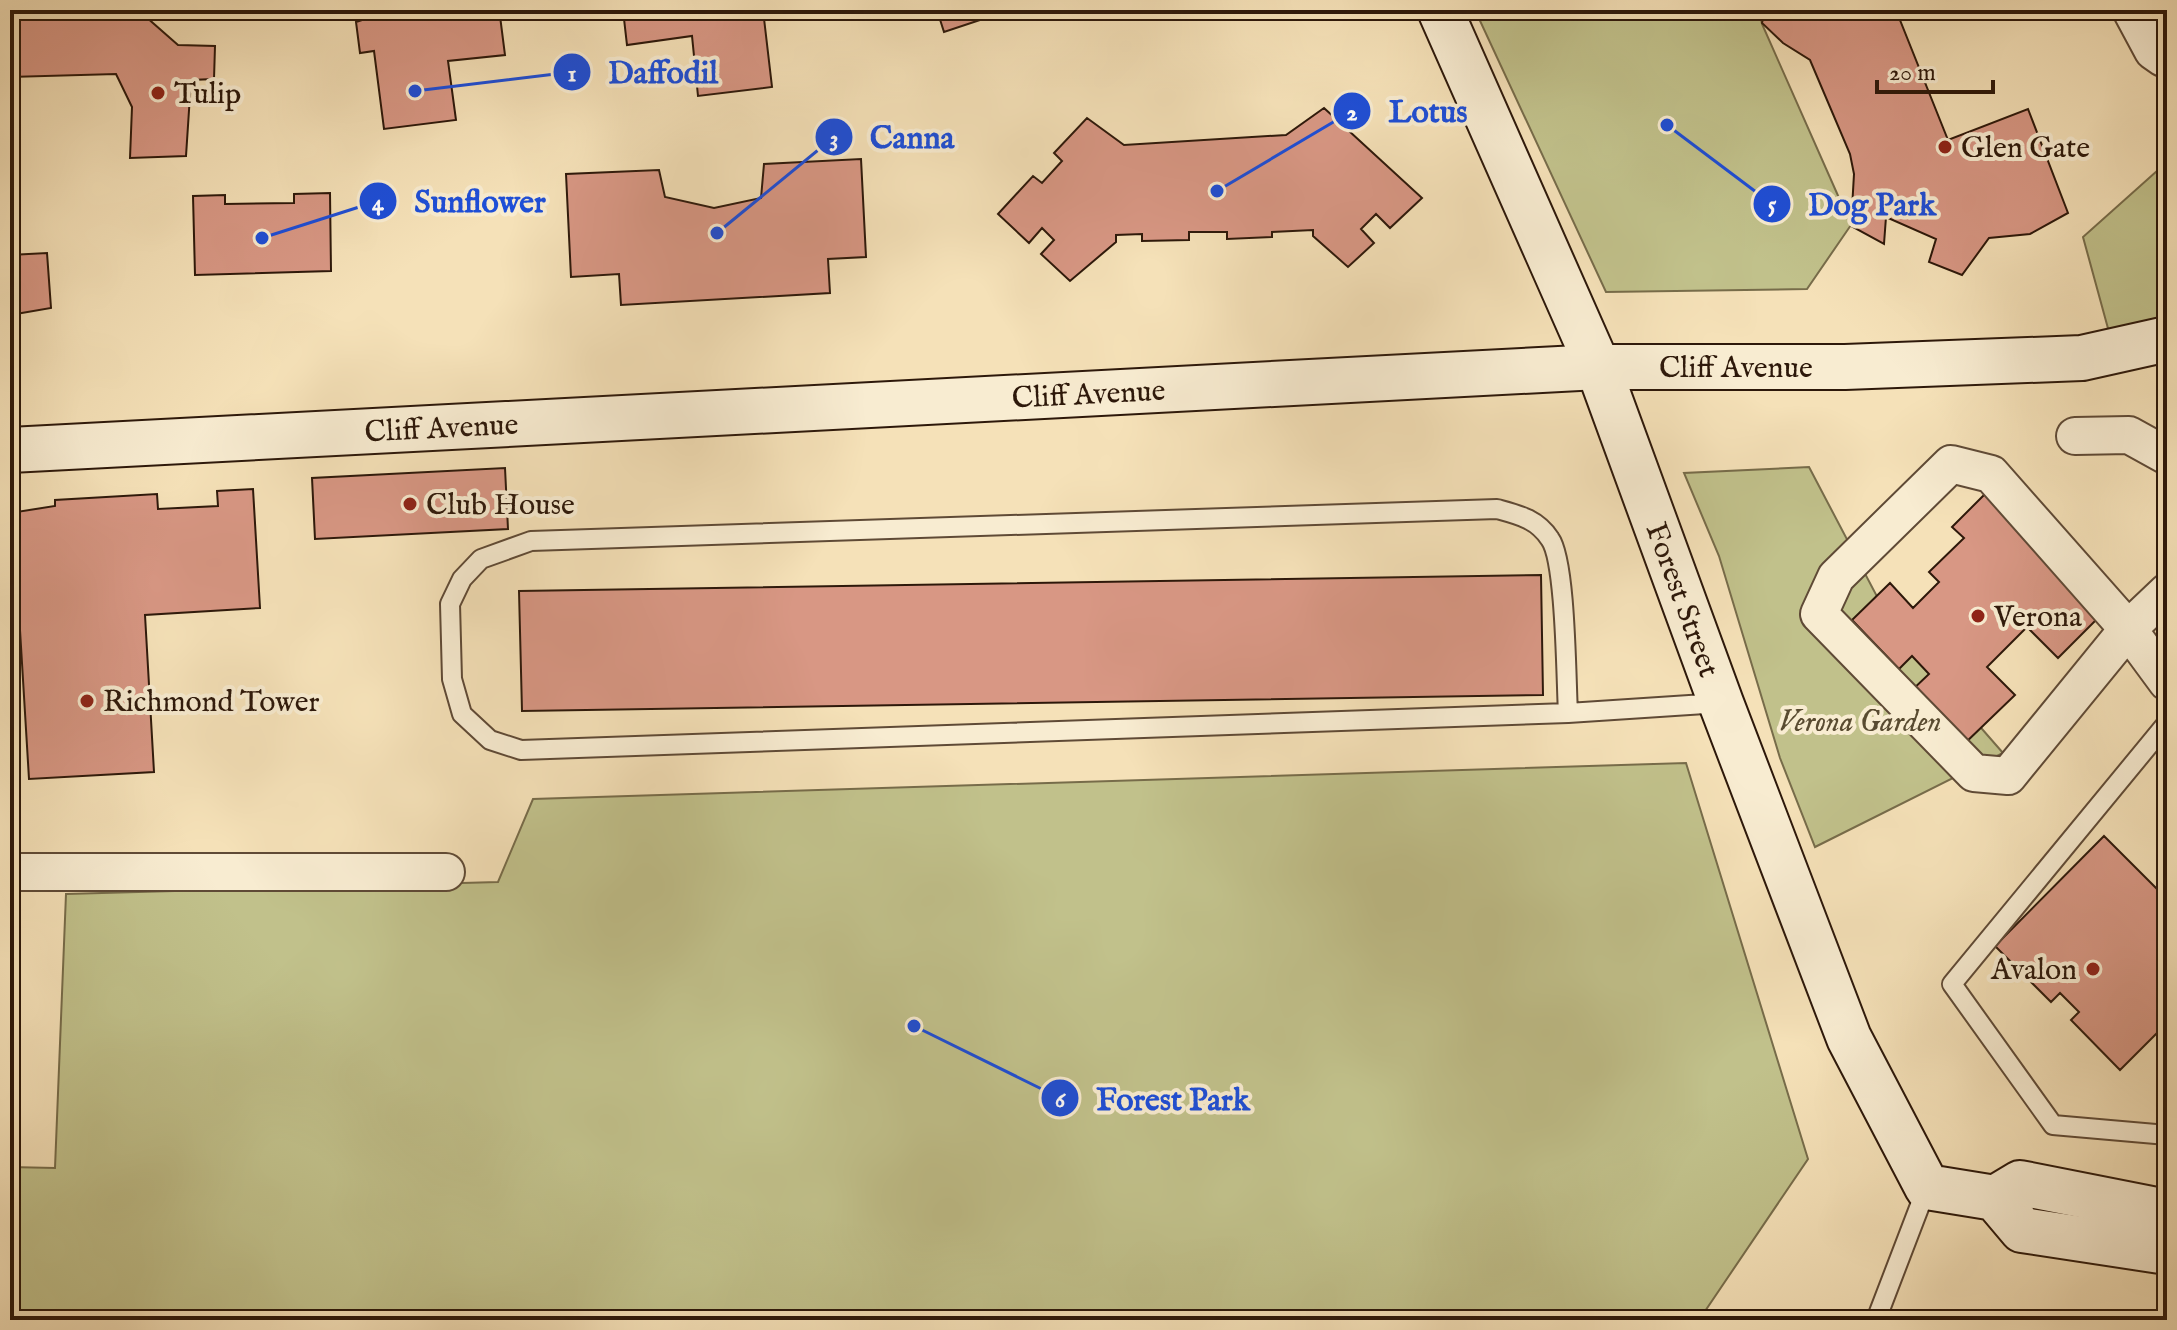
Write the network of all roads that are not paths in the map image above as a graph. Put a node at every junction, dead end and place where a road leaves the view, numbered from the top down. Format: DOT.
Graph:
graph roads {
  1 [pos="1440,10"];
  2 [pos="2131,10"];
  3 [pos="2167,57"];
  4 [pos="2167,339"];
  5 [pos="1598,367"];
  6 [pos="2075,436"];
  7 [pos="10,450"];
  8 [pos="2167,456"];
  9 [pos="2167,592"];
  10 [pos="2128,629"];
  11 [pos="2167,682"];
  12 [pos="1721,703"];
  13 [pos="1568,713"];
  14 [pos="2167,723"];
  15 [pos="10,872"];
  16 [pos="446,872"];
  17 [pos="2167,1135"];
  18 [pos="1927,1187"];
  19 [pos="1995,1198"];
  20 [pos="2167,1212"];
  21 [pos="2167,1252"];
  22 [pos="1876,1320"];
  1 -- 5 [label="street, Forest Street"];
  2 -- 3 [label="street"];
  4 -- 5 [label="street, Cliff Avenue"];
  5 -- 7 [label="street, Cliff Avenue"];
  5 -- 12 [label="street, Forest Street"];
  6 -- 8 [label="street"];
  9 -- 10 [label="street"];
  10 -- 10 [label="street"];
  10 -- 11 [label="street"];
  12 -- 13 [label="lane"];
  12 -- 18 [label="street, Forest Street"];
  13 -- 13 [label="lane"];
  14 -- 17 [label="lane"];
  15 -- 16 [label="street"];
  18 -- 19 [label="street"];
  18 -- 22 [label="lane"];
  19 -- 20 [label="street"];
  19 -- 21 [label="street"];
}
